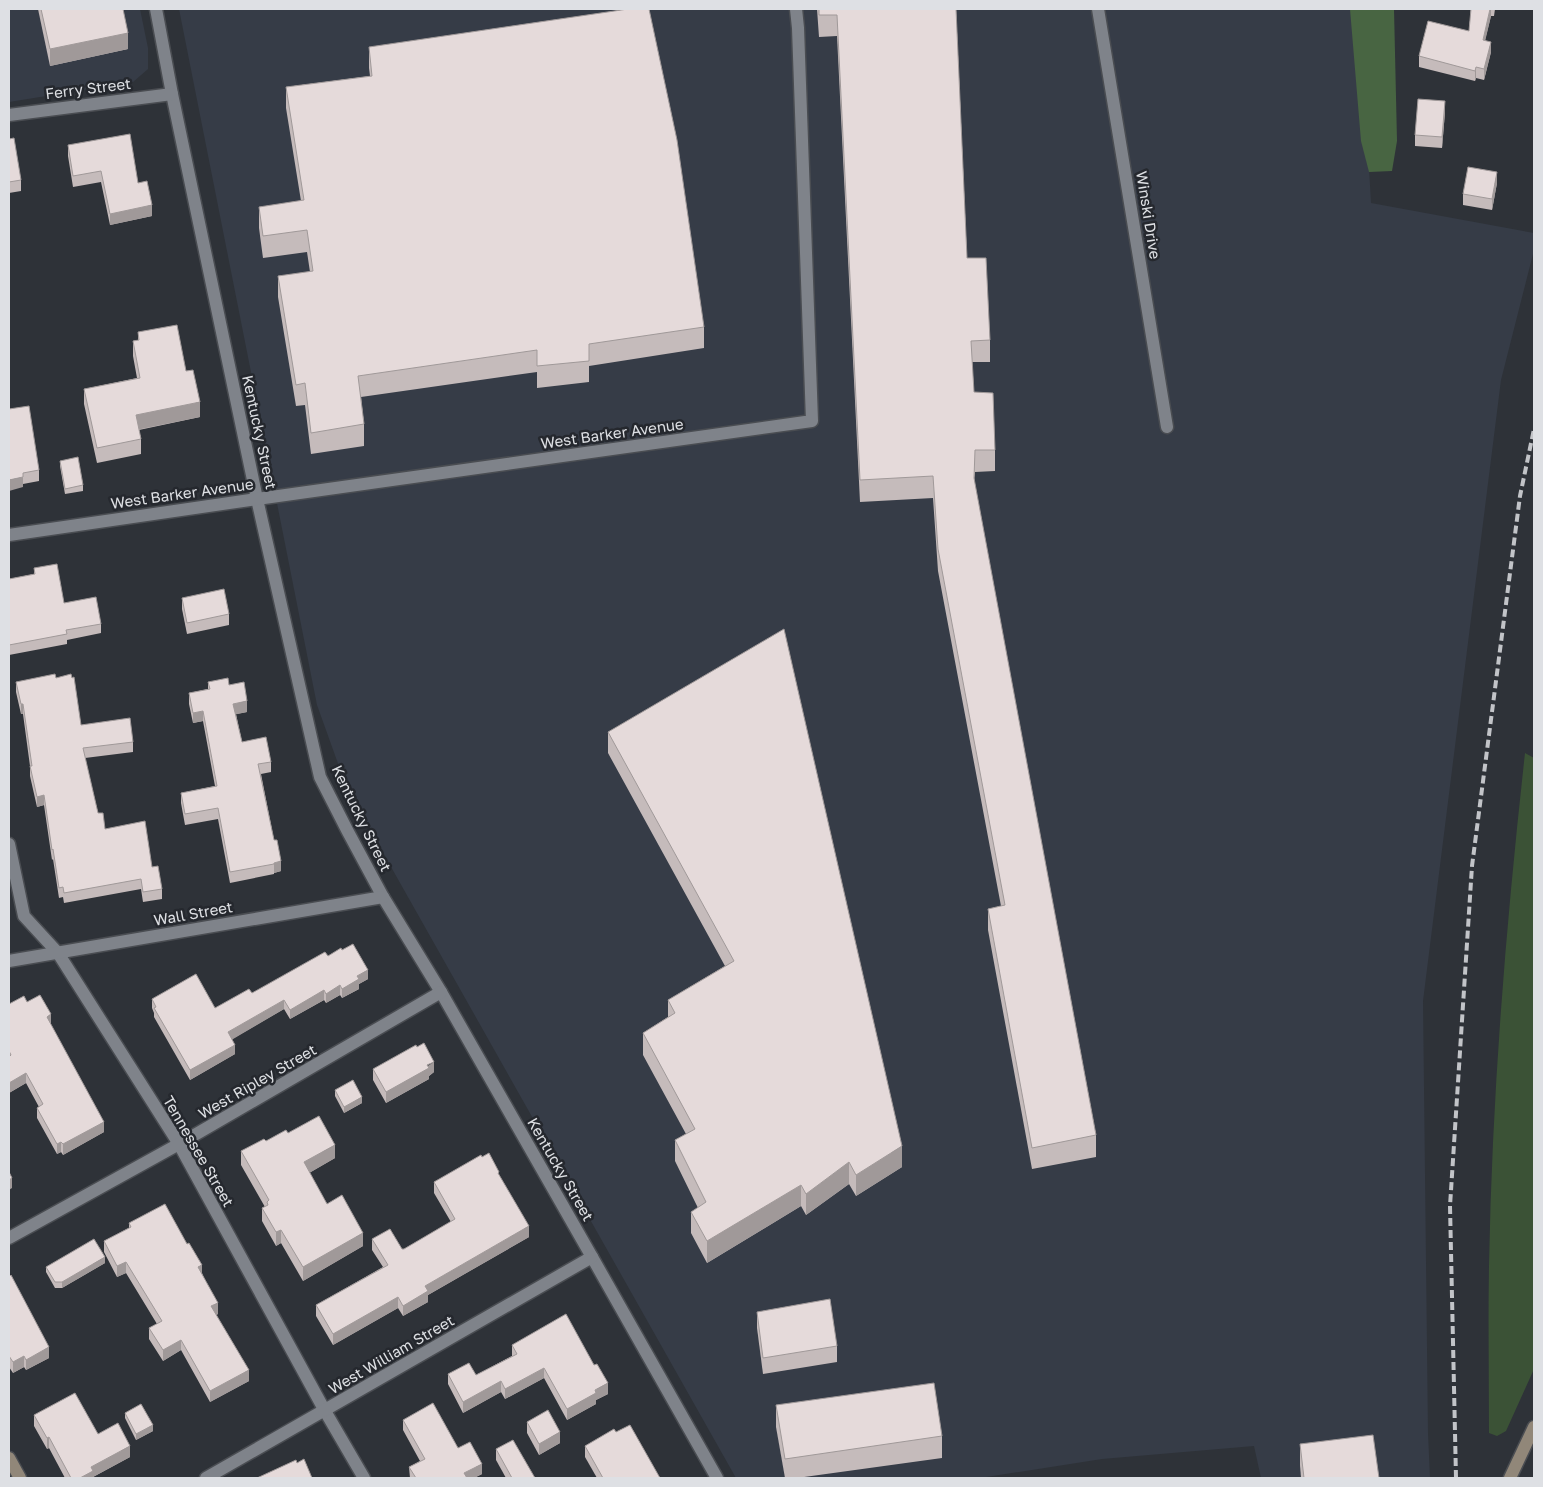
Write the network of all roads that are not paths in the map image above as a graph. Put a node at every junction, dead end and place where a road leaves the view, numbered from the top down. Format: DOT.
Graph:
graph roads {
  1 [pos="156,9"];
  2 [pos="796,9"];
  3 [pos="1098,9"];
  4 [pos="172,94"];
  5 [pos="9,115"];
  6 [pos="1167,427"];
  7 [pos="257,499"];
  8 [pos="9,535"];
  9 [pos="9,844"];
  10 [pos="383,898"];
  11 [pos="58,953"];
  12 [pos="9,961"];
  13 [pos="441,992"];
  14 [pos="179,1144"];
  15 [pos="9,1238"];
  16 [pos="592,1257"];
  17 [pos="326,1411"];
  18 [pos="1534,1427"];
  19 [pos="9,1458"];
  20 [pos="20,1478"];
  21 [pos="206,1478"];
  22 [pos="364,1478"];
  23 [pos="717,1478"];
  24 [pos="1510,1478"];
  1 -- 4 [label="street, Kentucky Street"];
  2 -- 7 [label="street, West Barker Avenue"];
  3 -- 6 [label="street, Winski Drive"];
  4 -- 5 [label="street, Ferry Street"];
  4 -- 7 [label="street, Kentucky Street"];
  7 -- 8 [label="street, West Barker Avenue"];
  7 -- 10 [label="street, Kentucky Street"];
  9 -- 11 [label="street, Tennessee Street"];
  10 -- 11 [label="street, Wall Street"];
  10 -- 13 [label="street, Kentucky Street"];
  11 -- 12 [label="street, Wall Street"];
  11 -- 14 [label="street, Tennessee Street"];
  13 -- 14 [label="street, West Ripley Street"];
  13 -- 16 [label="street, Kentucky Street"];
  14 -- 15 [label="street, West Ripley Street"];
  14 -- 17 [label="street, Tennessee Street"];
  16 -- 17 [label="street, West William Street"];
  16 -- 23 [label="street, Kentucky Street"];
  17 -- 21 [label="street, West William Street"];
  17 -- 22 [label="street, Tennessee Street"];
  18 -- 24 [label="street"];
  19 -- 20 [label="street"];
}
